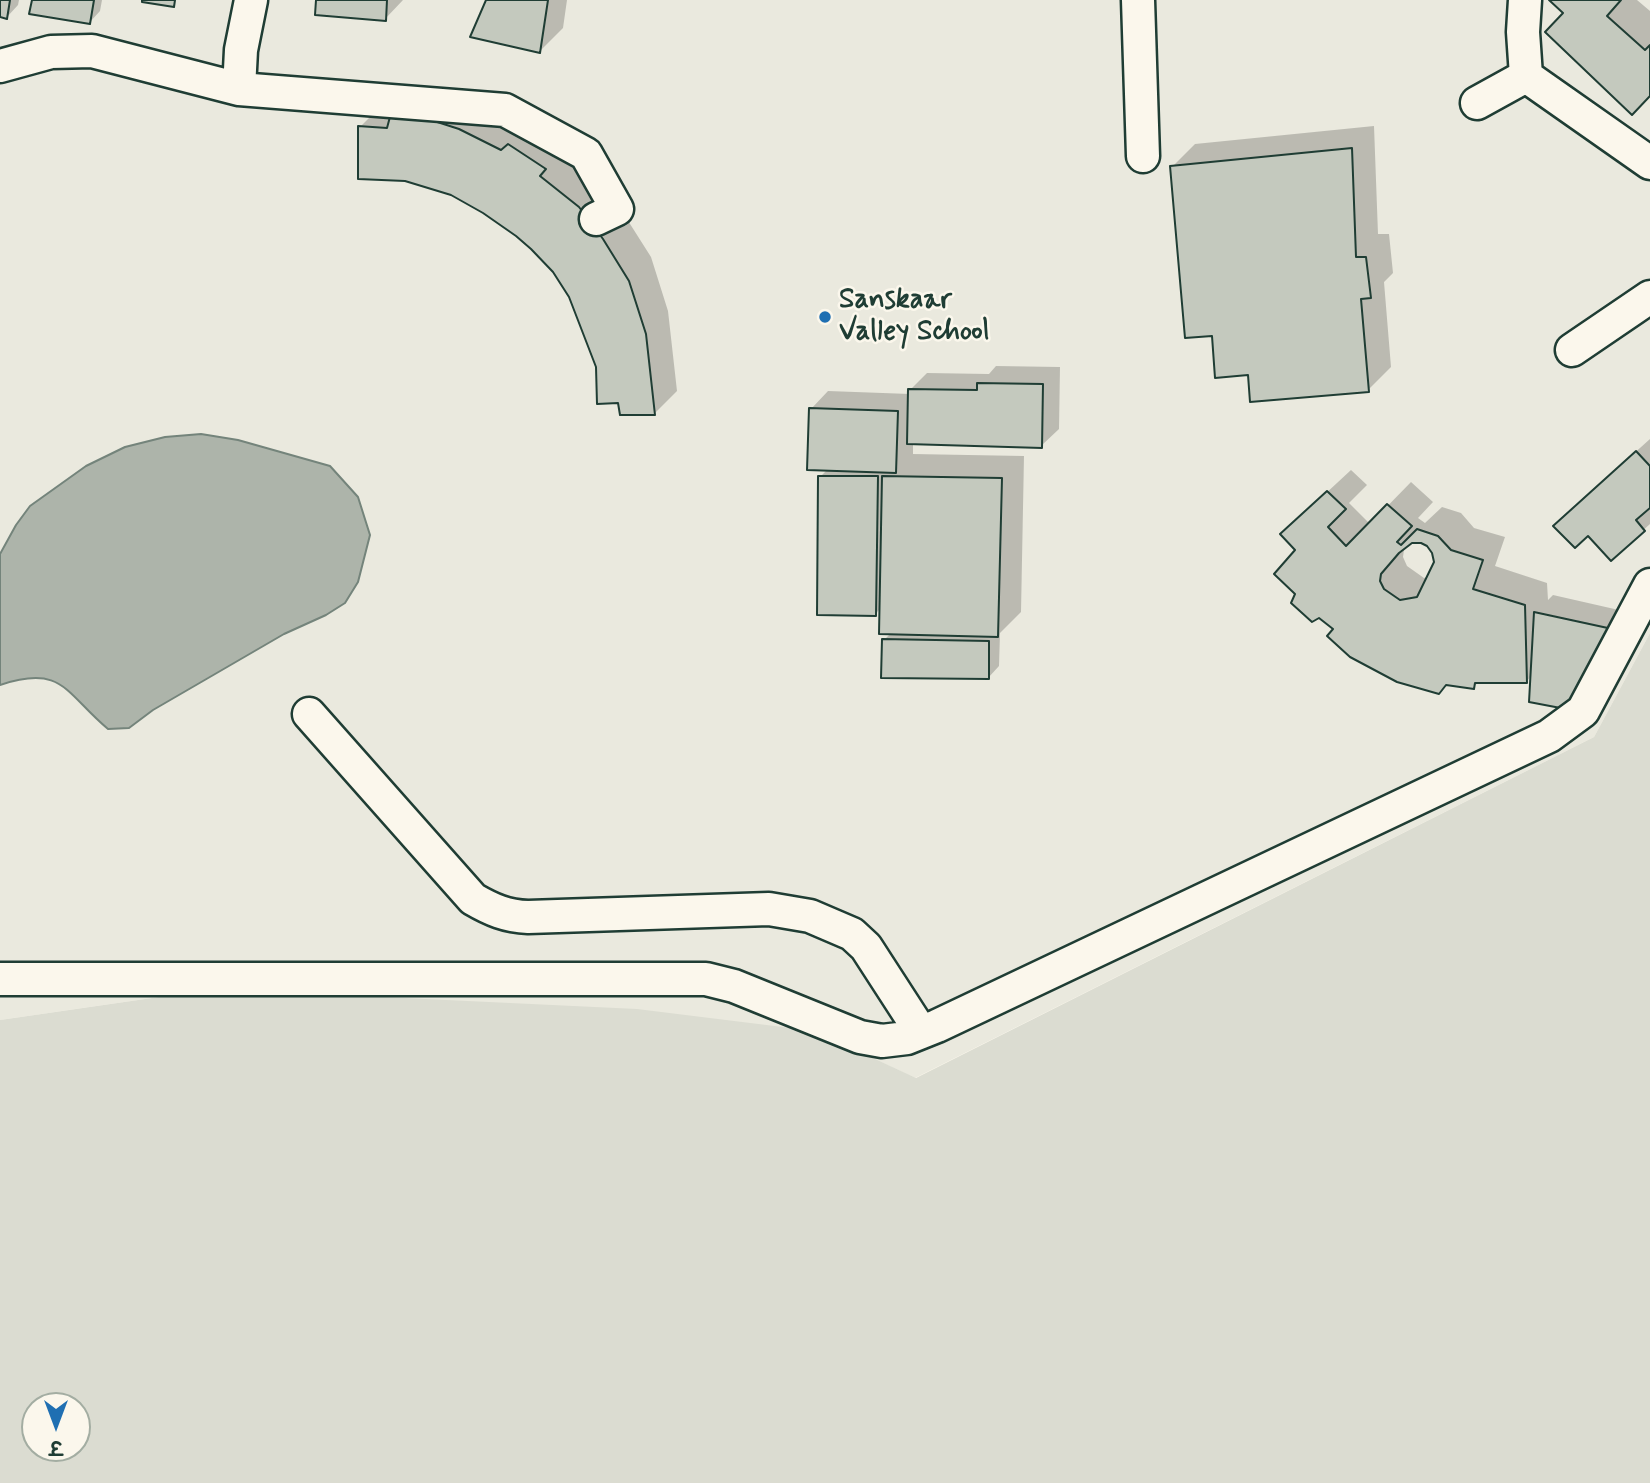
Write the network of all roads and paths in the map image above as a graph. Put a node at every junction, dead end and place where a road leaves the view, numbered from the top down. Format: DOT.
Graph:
graph roads {
  1 [pos="251,0"];
  2 [pos="1138,0"];
  3 [pos="1525,0"];
  4 [pos="0,66"];
  5 [pos="1527,76"];
  6 [pos="239,89"];
  7 [pos="1477,103"];
  8 [pos="1143,156"];
  9 [pos="1650,163"];
  10 [pos="596,219"];
  11 [pos="1650,298"];
  12 [pos="1572,349"];
  13 [pos="1650,585"];
  14 [pos="309,714"];
  15 [pos="0,979"];
  16 [pos="921,1032"];
  1 -- 6 [label="lane"];
  2 -- 8 [label="lane"];
  3 -- 5 [label="lane"];
  4 -- 6 [label="lane"];
  5 -- 7 [label="lane"];
  5 -- 9 [label="lane"];
  6 -- 10 [label="lane"];
  11 -- 12 [label="lane"];
  13 -- 16 [label="lane"];
  14 -- 16 [label="lane"];
  15 -- 16 [label="lane"];
}
